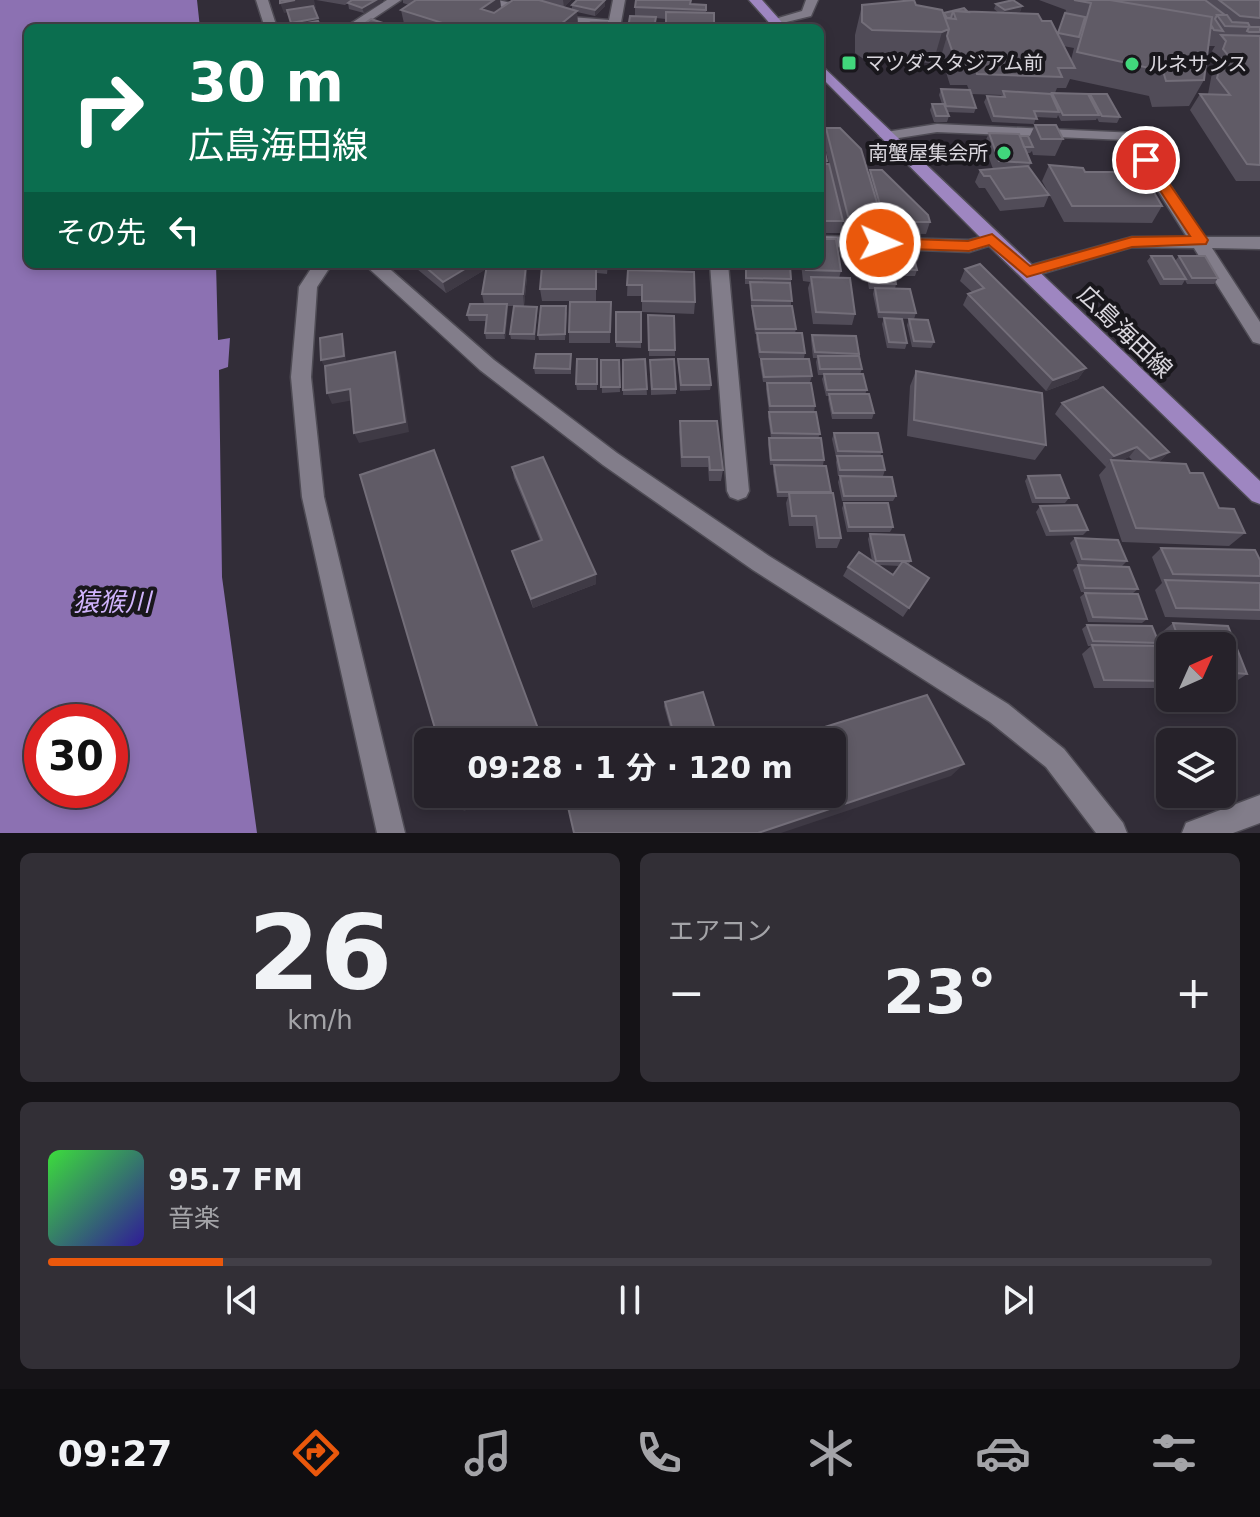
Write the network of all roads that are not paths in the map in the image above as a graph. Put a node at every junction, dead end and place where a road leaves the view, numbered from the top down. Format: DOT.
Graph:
graph roads {
  1 [pos="262,0"];
  2 [pos="395,0"];
  3 [pos="482,0"];
  4 [pos="619,0"];
  5 [pos="748,0"];
  6 [pos="755,0"];
  7 [pos="812,0"];
  8 [pos="270,24"];
  9 [pos="356,24"];
  10 [pos="597,24"];
  11 [pos="614,24"];
  12 [pos="777,24"];
  13 [pos="777,24"];
  14 [pos="780,24"];
  15 [pos="824,72"];
  16 [pos="886,136"];
  17 [pos="992,239"];
  18 [pos="1201,240"];
  19 [pos="824,241"];
  20 [pos="1260,243"];
  21 [pos="320,268"];
  22 [pos="378,268"];
  23 [pos="719,268"];
  24 [pos="1027,272"];
  25 [pos="1260,337"];
  26 [pos="1257,488"];
  27 [pos="738,491"];
  28 [pos="1260,809"];
  29 [pos="391,833"];
  30 [pos="1113,833"];
  31 [pos="1196,833"];
  1 -- 8 [label="street"];
  2 -- 9 [label="street"];
  3 -- 10 [label="street"];
  4 -- 11 [label="street"];
  5 -- 12 [label="main road"];
  6 -- 13 [label="main road"];
  7 -- 14 [label="street"];
  15 -- 16 [label="main road, 広島海田線"];
  16 -- 17 [label="main road, 広島海田線"];
  16 -- 18 [label="street"];
  17 -- 19 [label="street"];
  17 -- 24 [label="main road, 広島海田線"];
  18 -- 20 [label="street"];
  18 -- 24 [label="street"];
  18 -- 25 [label="street"];
  21 -- 29 [label="street"];
  22 -- 30 [label="street"];
  23 -- 27 [label="street"];
  24 -- 26 [label="main road, 広島海田線"];
  28 -- 31 [label="street"];
}
